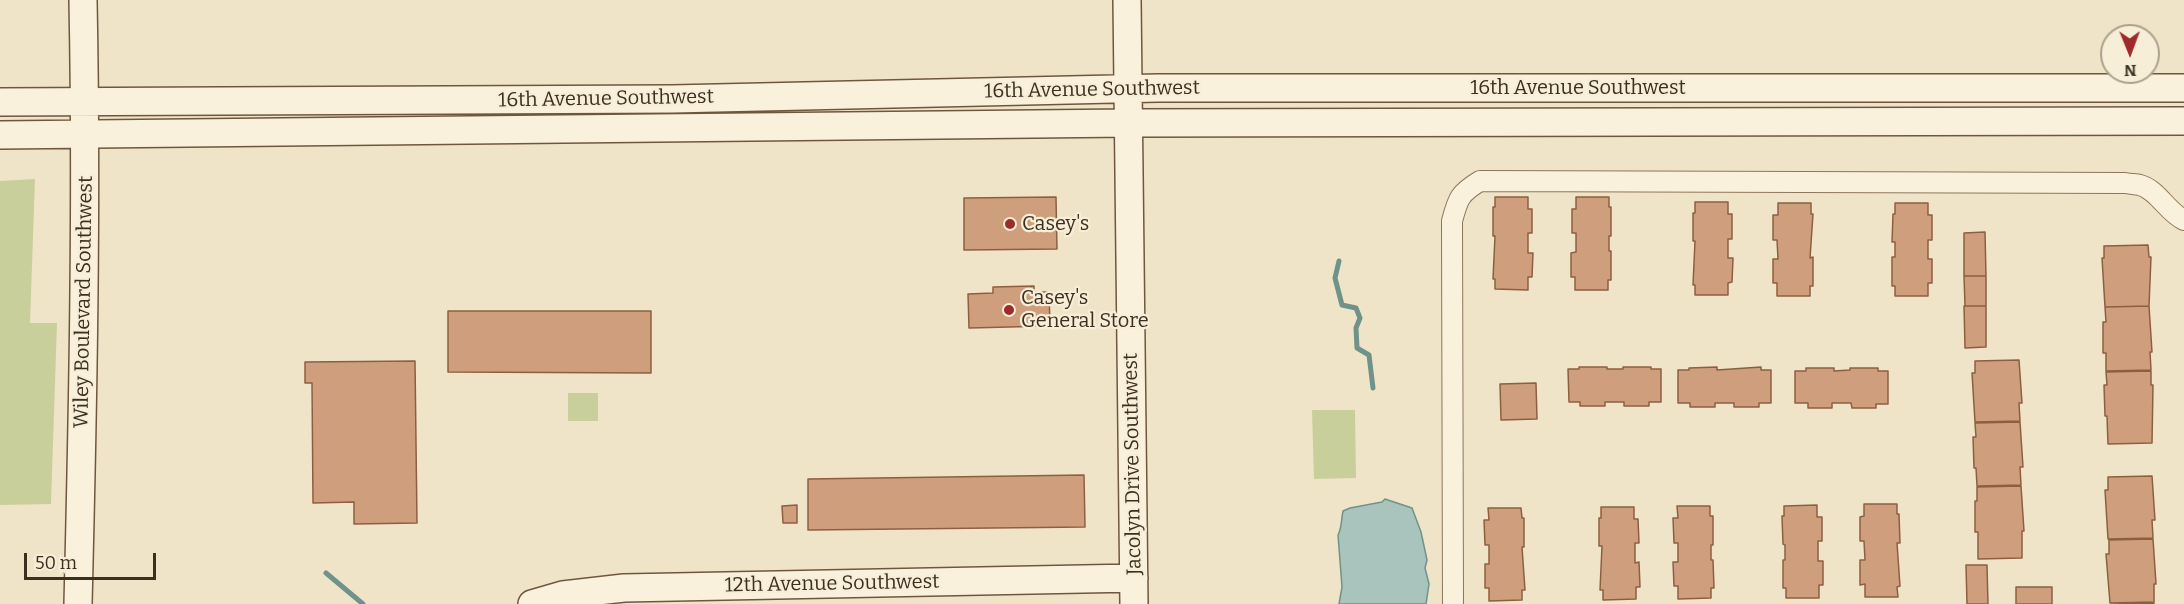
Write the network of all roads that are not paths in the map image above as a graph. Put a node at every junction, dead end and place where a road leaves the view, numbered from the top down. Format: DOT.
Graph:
graph roads {
  1 [pos="83,0"];
  2 [pos="1127,0"];
  3 [pos="2184,88"];
  4 [pos="1128,89"];
  5 [pos="797,96"];
  6 [pos="0,102"];
  7 [pos="85,102"];
  8 [pos="2184,121"];
  9 [pos="1128,123"];
  10 [pos="656,128"];
  11 [pos="0,135"];
  12 [pos="86,135"];
  13 [pos="2184,220"];
  14 [pos="1134,591"];
  15 [pos="78,604"];
  16 [pos="532,604"];
  17 [pos="1453,604"];
  1 -- 7 [label="main road, Wiley Boulevard Southwest"];
  2 -- 4 [label="main road, Jacolyn Drive Southwest"];
  3 -- 4 [label="main road, 16th Avenue Southwest"];
  4 -- 5 [label="main road, 16th Avenue Southwest"];
  4 -- 9 [label="main road, Jacolyn Drive Southwest"];
  5 -- 7 [label="main road, 16th Avenue Southwest"];
  5 -- 10 [label="main road"];
  6 -- 7 [label="main road, 16th Avenue Southwest"];
  7 -- 12 [label="main road, Wiley Boulevard Southwest"];
  8 -- 9 [label="main road, 16th Avenue Southwest"];
  9 -- 10 [label="main road, 16th Avenue Southwest"];
  9 -- 14 [label="main road, Jacolyn Drive Southwest"];
  10 -- 12 [label="main road, 16th Avenue Southwest"];
  11 -- 12 [label="main road, 16th Avenue Southwest"];
  12 -- 15 [label="main road, Wiley Boulevard Southwest"];
  13 -- 17 [label="street"];
  14 -- 16 [label="main road, 12th Avenue Southwest"];
}
